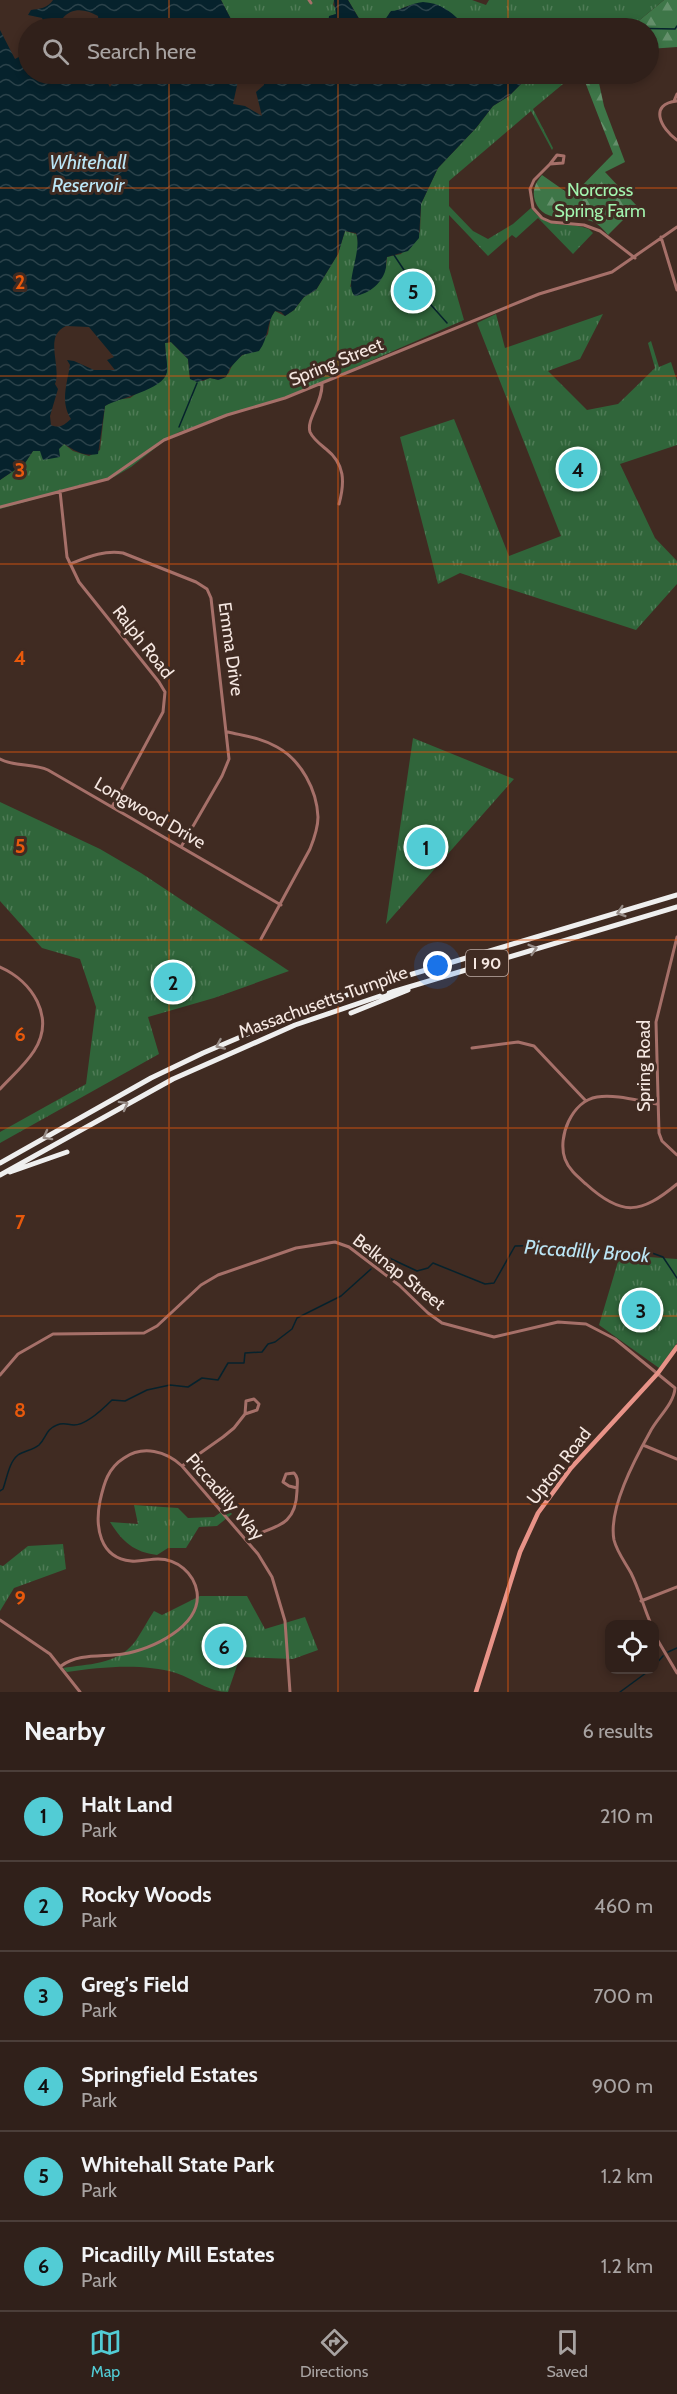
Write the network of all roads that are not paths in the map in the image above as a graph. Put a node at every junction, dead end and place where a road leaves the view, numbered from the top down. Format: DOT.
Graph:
graph roads {
  1 [pos="677,94"];
  2 [pos="676,101"];
  3 [pos="677,140"];
  4 [pos="550,164"];
  5 [pos="677,227"];
  6 [pos="661,237"];
  7 [pos="635,258"];
  8 [pos="677,290"];
  9 [pos="322,383"];
  10 [pos="60,491"];
  11 [pos="339,504"];
  12 [pos="0,507"];
  13 [pos="70,564"];
  14 [pos="228,732"];
  15 [pos="0,759"];
  16 [pos="112,807"];
  17 [pos="181,847"];
  18 [pos="677,895"];
  19 [pos="281,905"];
  20 [pos="677,907"];
  21 [pos="677,937"];
  22 [pos="261,939"];
  23 [pos="672,956"];
  24 [pos="677,957"];
  25 [pos="0,967"];
  26 [pos="434,979"];
  27 [pos="351,1013"];
  28 [pos="472,1048"];
  29 [pos="0,1089"];
  30 [pos="586,1101"];
  31 [pos="657,1104"];
  32 [pos="68,1152"];
  33 [pos="677,1155"];
  34 [pos="0,1163"];
  35 [pos="0,1175"];
  36 [pos="677,1184"];
  37 [pos="677,1347"];
  38 [pos="658,1373"];
  39 [pos="0,1375"];
  40 [pos="245,1414"];
  41 [pos="643,1445"];
  42 [pos="677,1459"];
  43 [pos="182,1466"];
  44 [pos="297,1488"];
  45 [pos="245,1539"];
  46 [pos="677,1587"];
  47 [pos="641,1601"];
  48 [pos="0,1620"];
  49 [pos="649,1620"];
  50 [pos="659,1642"];
  51 [pos="61,1666"];
  52 [pos="677,1672"];
  53 [pos="80,1692"];
  54 [pos="290,1692"];
  55 [pos="476,1692"];
  1 -- 2 [label="street"];
  2 -- 3 [label="street"];
  4 -- 4 [label="street"];
  4 -- 7 [label="street"];
  5 -- 6 [label="street, Spring Street"];
  6 -- 7 [label="street, Spring Street"];
  6 -- 8 [label="street"];
  7 -- 9 [label="street, Spring Street"];
  9 -- 10 [label="street, Spring Street"];
  9 -- 11 [label="street"];
  10 -- 12 [label="street, Spring Street"];
  10 -- 13 [label="street, Ralph Road"];
  13 -- 14 [label="street, Emma Drive"];
  13 -- 16 [label="street, Ralph Road"];
  14 -- 17 [label="street, Emma Drive"];
  14 -- 19 [label="street"];
  15 -- 16 [label="street, Longwood Drive"];
  16 -- 17 [label="street, Longwood Drive"];
  17 -- 19 [label="street, Longwood Drive"];
  18 -- 34 [label="highway, Massachusetts Turnpike / I 90, one-way"];
  19 -- 22 [label="street"];
  26 -- 20 [label="highway, Massachusetts Turnpike / I 90, one-way"];
  21 -- 23 [label="street, Spring Road"];
  23 -- 24 [label="street"];
  23 -- 31 [label="street, Spring Road"];
  25 -- 29 [label="street"];
  26 -- 27 [label="highway"];
  35 -- 26 [label="highway, Massachusetts Turnpike / I 90, one-way"];
  28 -- 30 [label="street"];
  30 -- 31 [label="street"];
  30 -- 36 [label="street"];
  31 -- 33 [label="street, Spring Road"];
  32 -- 35 [label="highway"];
  37 -- 38 [label="main road, Upton Road"];
  38 -- 39 [label="street, Belknap Street"];
  38 -- 41 [label="street, Belknap Street"];
  38 -- 55 [label="main road, Upton Road"];
  40 -- 40 [label="street"];
  40 -- 43 [label="street"];
  41 -- 42 [label="street"];
  41 -- 47 [label="street"];
  43 -- 45 [label="street, Piccadilly Way"];
  43 -- 51 [label="street, Piccadilly Way"];
  44 -- 44 [label="street"];
  44 -- 45 [label="street"];
  45 -- 54 [label="street, Piccadilly Way"];
  46 -- 47 [label="street"];
  47 -- 49 [label="street"];
  48 -- 51 [label="street"];
  50 -- 52 [label="street"];
  51 -- 53 [label="street"];
}
